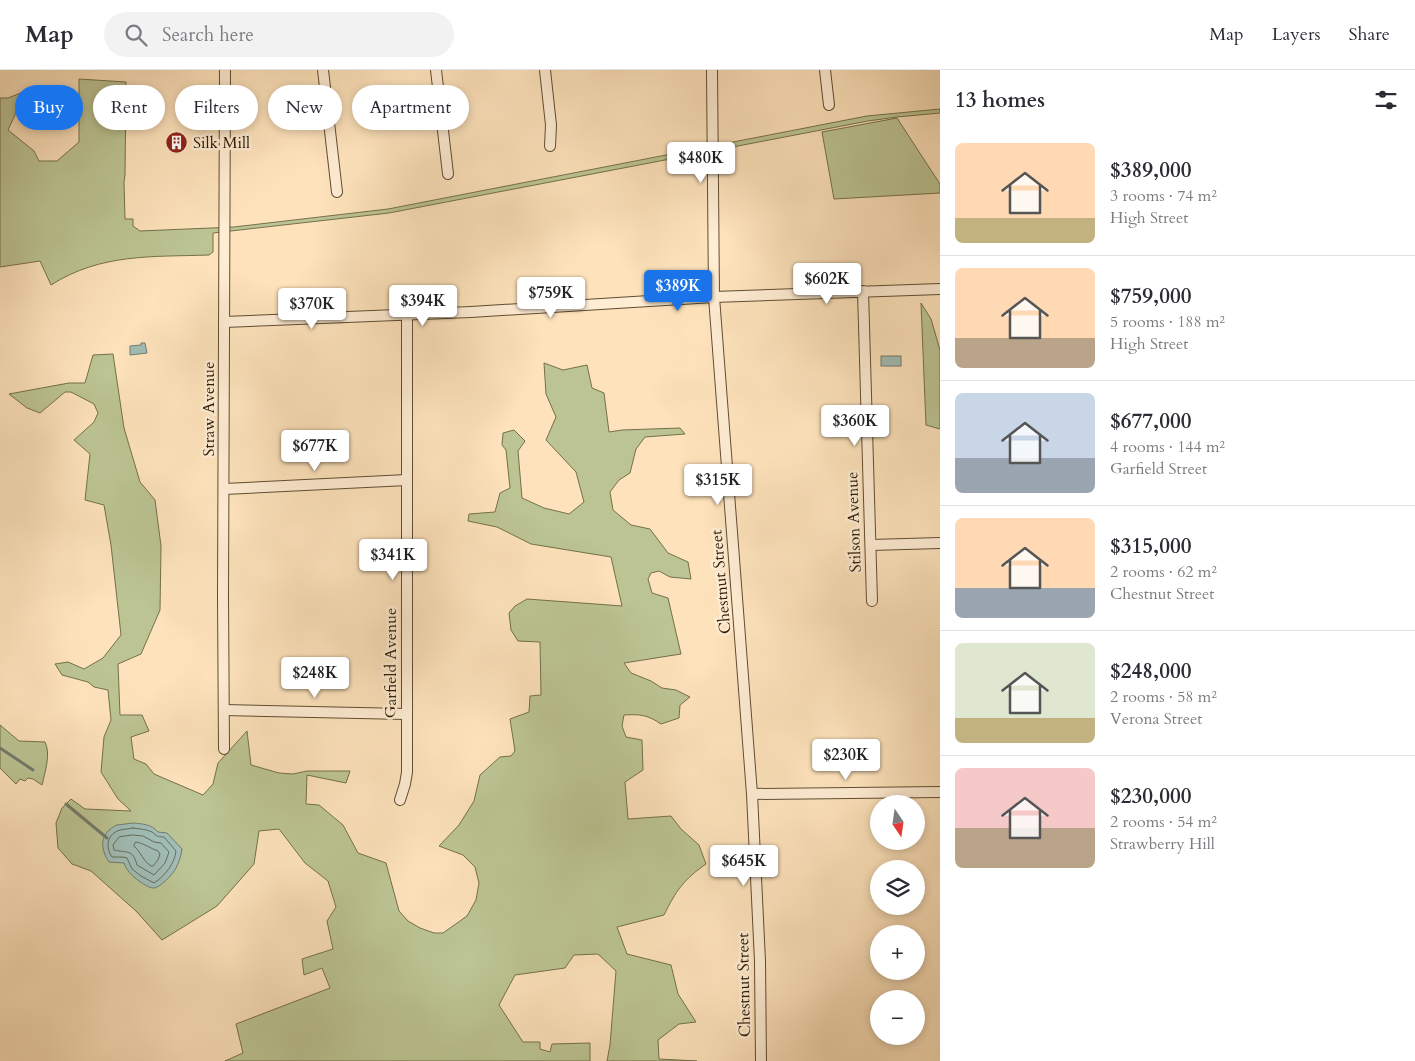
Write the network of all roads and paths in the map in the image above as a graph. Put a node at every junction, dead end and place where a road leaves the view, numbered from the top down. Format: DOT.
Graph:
graph roads {
  1 [pos="225,70"];
  2 [pos="323,70"];
  3 [pos="436,70"];
  4 [pos="545,70"];
  5 [pos="712,70"];
  6 [pos="825,70"];
  7 [pos="829,104"];
  8 [pos="550,146"];
  9 [pos="448,174"];
  10 [pos="337,192"];
  11 [pos="940,289"];
  12 [pos="863,292"];
  13 [pos="714,298"];
  14 [pos="407,315"];
  15 [pos="224,322"];
  16 [pos="407,480"];
  17 [pos="224,489"];
  18 [pos="940,543"];
  19 [pos="870,545"];
  20 [pos="872,601"];
  21 [pos="224,710"];
  22 [pos="406,714"];
  23 [pos="224,748"];
  24 [pos="940,792"];
  25 [pos="752,794"];
  26 [pos="400,800"];
  27 [pos="761,1061"];
  1 -- 15 [label="street, Straw Avenue"];
  2 -- 10 [label="street"];
  3 -- 9 [label="street"];
  4 -- 8 [label="street"];
  5 -- 13 [label="street, Chestnut Street"];
  6 -- 7 [label="street"];
  11 -- 12 [label="street"];
  12 -- 13 [label="street"];
  12 -- 19 [label="street, Stilson Avenue"];
  13 -- 14 [label="street"];
  13 -- 25 [label="street, Chestnut Street"];
  14 -- 15 [label="street"];
  14 -- 16 [label="street, Garfield Avenue"];
  15 -- 17 [label="street, Straw Avenue"];
  16 -- 17 [label="street"];
  16 -- 22 [label="street, Garfield Avenue"];
  17 -- 21 [label="street, Straw Avenue"];
  18 -- 19 [label="street"];
  19 -- 20 [label="street, Stilson Avenue"];
  21 -- 22 [label="street"];
  21 -- 23 [label="street, Straw Avenue"];
  22 -- 26 [label="street, Garfield Avenue"];
  24 -- 25 [label="street"];
  25 -- 27 [label="street, Chestnut Street"];
}
